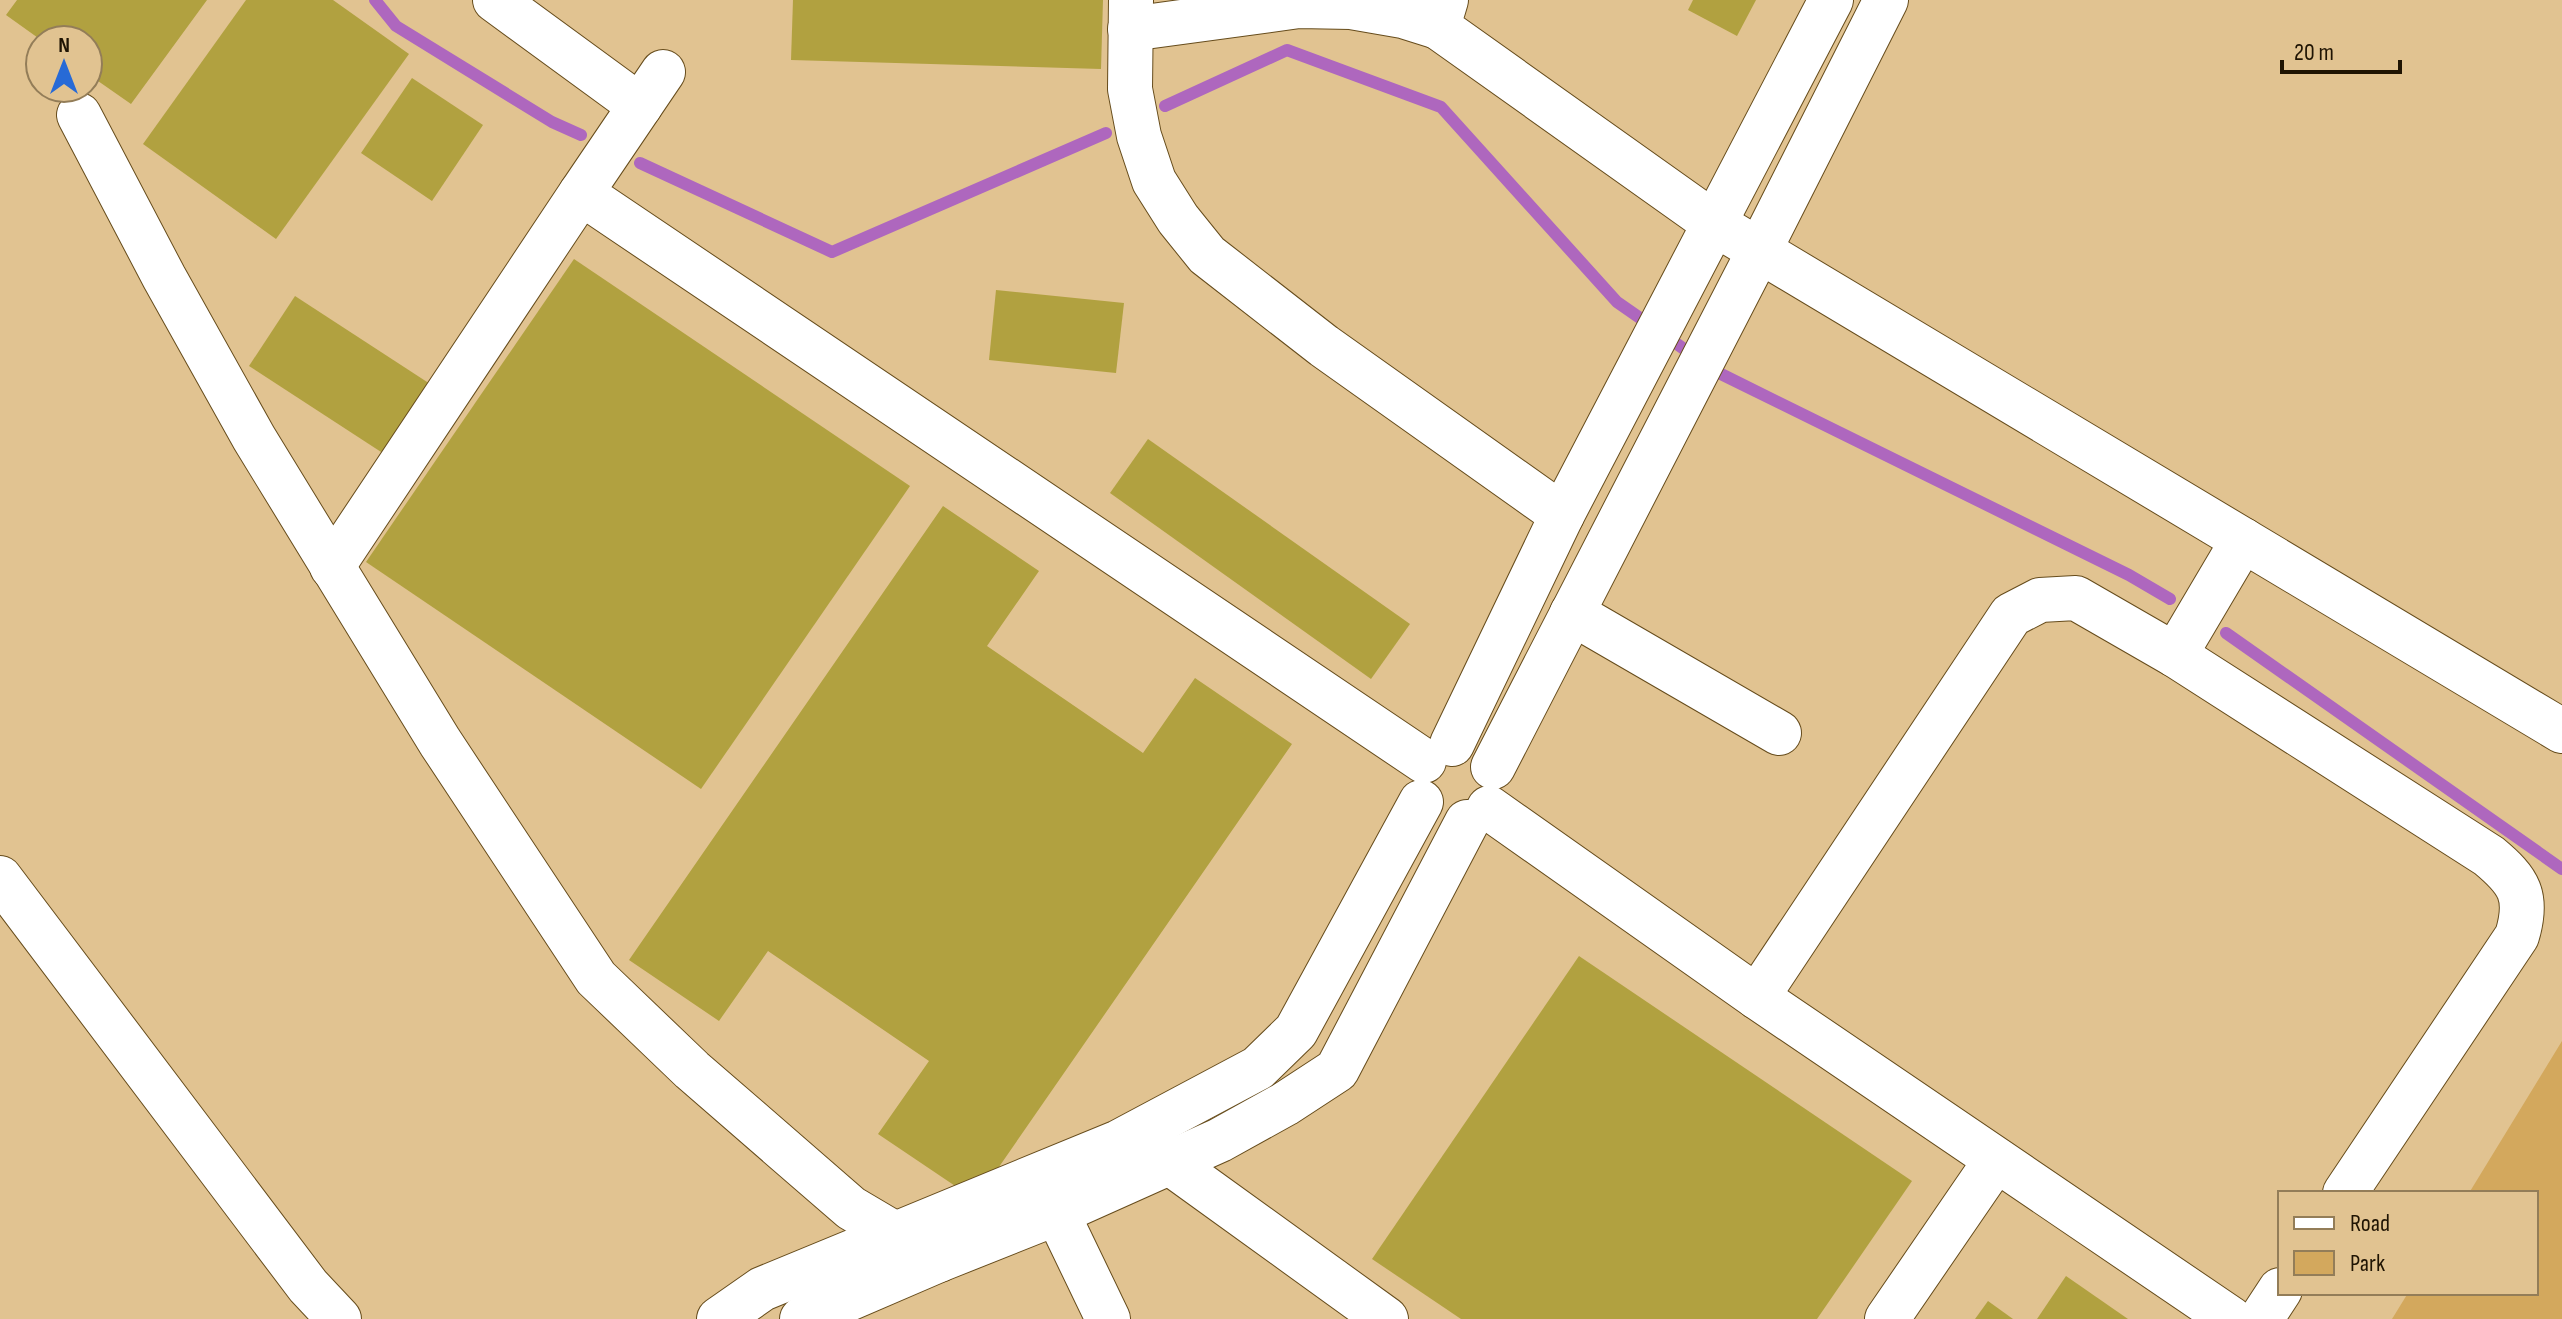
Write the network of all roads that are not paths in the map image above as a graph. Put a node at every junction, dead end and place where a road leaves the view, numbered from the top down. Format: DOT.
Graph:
graph roads {
  1 [pos="495,0"];
  2 [pos="1831,0"];
  3 [pos="1886,0"];
  4 [pos="1130,14"];
  5 [pos="1442,14"];
  6 [pos="79,115"];
  7 [pos="581,193"];
  8 [pos="1715,224"];
  9 [pos="1759,251"];
  10 [pos="1562,515"];
  11 [pos="2243,540"];
  12 [pos="332,567"];
  13 [pos="1572,613"];
  14 [pos="2175,655"];
  15 [pos="2562,731"];
  16 [pos="1779,733"];
  17 [pos="1432,769"];
  18 [pos="1483,799"];
  19 [pos="0,878"];
  20 [pos="1757,997"];
  21 [pos="1996,1160"];
  22 [pos="1170,1163"];
  23 [pos="2346,1191"];
  24 [pos="1057,1213"];
  25 [pos="896,1234"];
  26 [pos="939,1260"];
  27 [pos="2278,1293"];
  28 [pos="339,1319"];
  29 [pos="719,1319"];
  30 [pos="802,1319"];
  31 [pos="1108,1319"];
  32 [pos="1386,1319"];
  33 [pos="1887,1319"];
  34 [pos="2231,1319"];
  35 [pos="2261,1319"];
  1 -- 7 [label="street"];
  2 -- 8 [label="street"];
  3 -- 9 [label="street"];
  4 -- 5 [label="street"];
  4 -- 10 [label="street"];
  5 -- 8 [label="street"];
  6 -- 12 [label="street"];
  7 -- 12 [label="street"];
  7 -- 17 [label="street"];
  8 -- 9 [label="street"];
  8 -- 10 [label="street"];
  9 -- 11 [label="street"];
  9 -- 13 [label="street"];
  10 -- 17 [label="street"];
  11 -- 14 [label="street"];
  11 -- 15 [label="street"];
  12 -- 25 [label="street"];
  13 -- 16 [label="street"];
  13 -- 18 [label="street"];
  14 -- 20 [label="street"];
  14 -- 23 [label="street"];
  17 -- 18 [label="street"];
  17 -- 18 [label="street"];
  17 -- 25 [label="street"];
  18 -- 20 [label="street"];
  18 -- 22 [label="street"];
  19 -- 28 [label="street"];
  20 -- 21 [label="street"];
  21 -- 33 [label="street"];
  21 -- 34 [label="street"];
  22 -- 24 [label="street"];
  22 -- 32 [label="street"];
  24 -- 26 [label="street"];
  24 -- 31 [label="street"];
  25 -- 26 [label="street"];
  25 -- 29 [label="street"];
  26 -- 30 [label="street"];
  27 -- 35 [label="street"];
}
